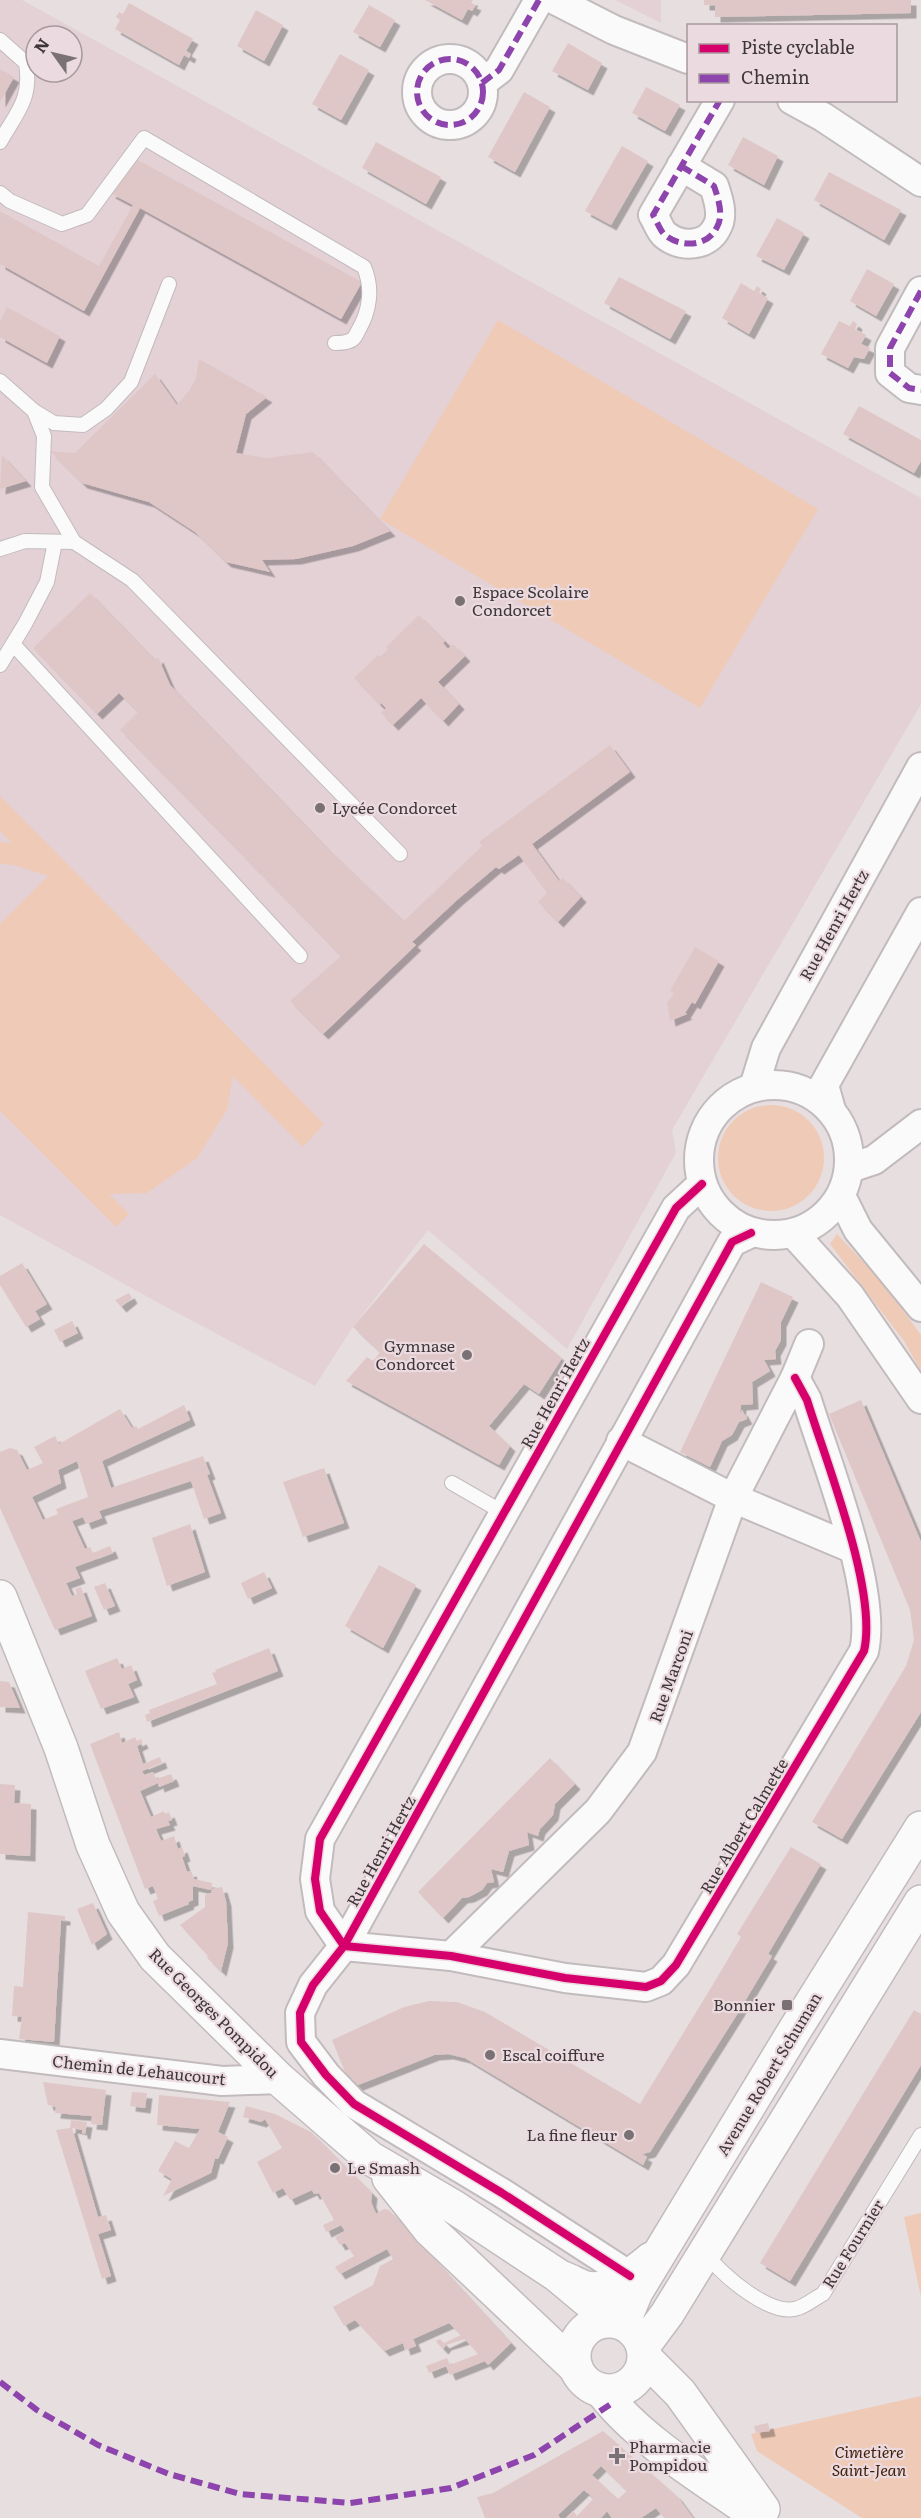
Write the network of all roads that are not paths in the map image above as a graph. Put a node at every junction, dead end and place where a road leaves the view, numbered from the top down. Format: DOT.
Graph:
graph roads {
  1 [pos="539,0"];
  2 [pos="555,0"];
  3 [pos="0,40"];
  4 [pos="687,59"];
  5 [pos="482,83"];
  6 [pos="719,102"];
  7 [pos="796,102"];
  8 [pos="0,142"];
  9 [pos="681,166"];
  10 [pos="921,182"];
  11 [pos="0,193"];
  12 [pos="169,284"];
  13 [pos="918,303"];
  14 [pos="335,343"];
  15 [pos="0,381"];
  16 [pos="921,390"];
  17 [pos="34,411"];
  18 [pos="55,542"];
  19 [pos="74,542"];
  20 [pos="0,549"];
  21 [pos="13,644"];
  22 [pos="0,665"];
  23 [pos="921,767"];
  24 [pos="400,854"];
  25 [pos="921,912"];
  26 [pos="300,956"];
  27 [pos="754,1087"];
  28 [pos="831,1110"];
  29 [pos="921,1124"];
  30 [pos="850,1168"];
  31 [pos="702,1184"];
  32 [pos="841,1196"];
  33 [pos="751,1233"];
  34 [pos="794,1234"];
  35 [pos="921,1307"];
  36 [pos="809,1344"];
  37 [pos="795,1378"];
  38 [pos="921,1399"];
  39 [pos="621,1441"];
  40 [pos="452,1483"];
  41 [pos="733,1498"];
  42 [pos="504,1513"];
  43 [pos="854,1549"];
  44 [pos="0,1597"];
  45 [pos="921,1828"];
  46 [pos="921,1902"];
  47 [pos="344,1946"];
  48 [pos="452,1956"];
  49 [pos="0,2054"];
  50 [pos="279,2079"];
  51 [pos="344,2115"];
  52 [pos="385,2123"];
  53 [pos="921,2135"];
  54 [pos="374,2161"];
  55 [pos="662,2250"];
  56 [pos="705,2253"];
  57 [pos="557,2275"];
  58 [pos="630,2276"];
  59 [pos="631,2337"];
  60 [pos="576,2368"];
  61 [pos="601,2390"];
  62 [pos="760,2518"];
  63 [pos="769,2518"];
  1 -- 5 [label="street"];
  2 -- 4 [label="street"];
  3 -- 8 [label="lane"];
  6 -- 9 [label="street"];
  7 -- 10 [label="street"];
  11 -- 14 [label="lane"];
  12 -- 17 [label="lane"];
  13 -- 16 [label="street"];
  15 -- 17 [label="lane"];
  17 -- 19 [label="lane"];
  18 -- 19 [label="lane"];
  18 -- 20 [label="lane"];
  18 -- 21 [label="lane"];
  19 -- 24 [label="lane"];
  21 -- 22 [label="lane"];
  21 -- 26 [label="lane"];
  23 -- 27 [label="street, Rue Henri Hertz"];
  25 -- 28 [label="street"];
  27 -- 28 [label="street"];
  27 -- 31 [label="street"];
  28 -- 30 [label="street"];
  29 -- 30 [label="street"];
  30 -- 32 [label="street"];
  31 -- 33 [label="street"];
  31 -- 42 [label="street, Rue Henri Hertz"];
  32 -- 34 [label="street"];
  32 -- 35 [label="street"];
  33 -- 34 [label="street"];
  33 -- 39 [label="street, Rue Henri Hertz"];
  34 -- 38 [label="street"];
  36 -- 37 [label="street, Rue Marconi"];
  37 -- 41 [label="street, Rue Marconi"];
  37 -- 43 [label="street, Rue Albert Calmette"];
  39 -- 41 [label="street"];
  39 -- 47 [label="street, Rue Henri Hertz"];
  40 -- 42 [label="lane"];
  41 -- 43 [label="street"];
  41 -- 48 [label="street, Rue Marconi"];
  42 -- 47 [label="street, Rue Henri Hertz"];
  43 -- 48 [label="street, Rue Albert Calmette"];
  44 -- 50 [label="main road, Rue Georges Pompidou"];
  45 -- 55 [label="main road, Avenue Robert Schuman"];
  46 -- 56 [label="main road"];
  47 -- 48 [label="street, Rue Albert Calmette"];
  47 -- 51 [label="street"];
  49 -- 50 [label="street, Chemin de Lehaucourt"];
  50 -- 51 [label="main road, Rue Georges Pompidou"];
  51 -- 52 [label="street"];
  51 -- 54 [label="main road, Rue Georges Pompidou"];
  52 -- 54 [label="street"];
  52 -- 58 [label="street"];
  53 -- 56 [label="lane, Rue Fournier"];
  54 -- 57 [label="main road, Rue Georges Pompidou"];
  54 -- 60 [label="main road, Rue Georges Pompidou"];
  55 -- 58 [label="main road"];
  55 -- 59 [label="main road, Avenue Robert Schuman"];
  56 -- 59 [label="main road"];
  57 -- 58 [label="main road"];
  57 -- 59 [label="main road, Rue Georges Pompidou"];
  59 -- 60 [label="main road"];
  59 -- 61 [label="main road"];
  59 -- 63 [label="main road, Rue Georges Pompidou"];
  60 -- 61 [label="main road"];
  61 -- 62 [label="main road"];
}
